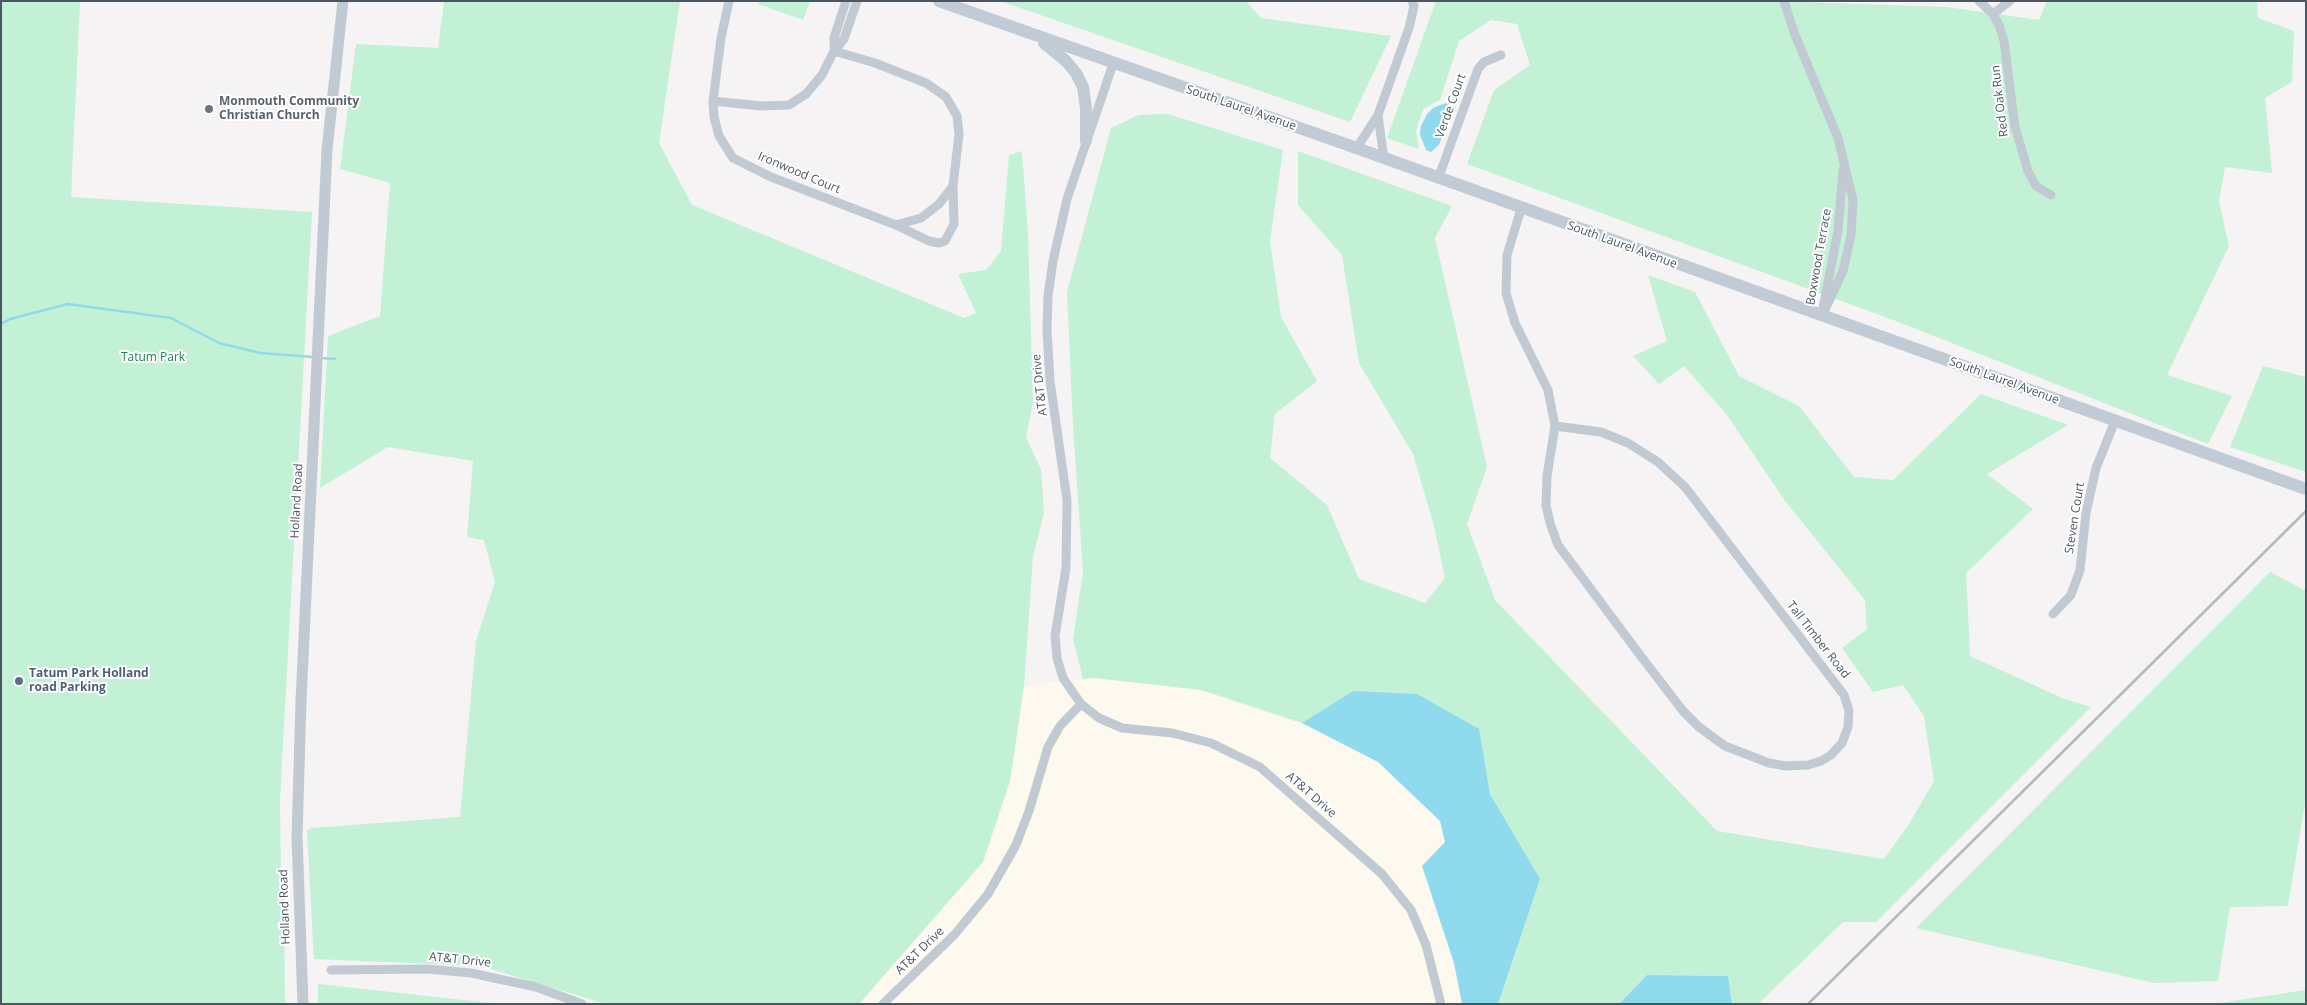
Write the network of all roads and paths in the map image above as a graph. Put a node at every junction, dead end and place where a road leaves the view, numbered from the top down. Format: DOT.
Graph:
graph roads {
  1 [pos="343,1"];
  2 [pos="729,1"];
  3 [pos="846,1"];
  4 [pos="857,1"];
  5 [pos="939,1"];
  6 [pos="1412,1"];
  7 [pos="1784,1"];
  8 [pos="1979,1"];
  9 [pos="2010,1"];
  10 [pos="842,14"];
  11 [pos="1993,14"];
  12 [pos="852,17"];
  13 [pos="1029,34"];
  14 [pos="834,51"];
  15 [pos="1501,55"];
  16 [pos="1112,64"];
  17 [pos="713,101"];
  18 [pos="1378,114"];
  19 [pos="1086,141"];
  20 [pos="1356,149"];
  21 [pos="1384,159"];
  22 [pos="1844,160"];
  23 [pos="1438,179"];
  24 [pos="953,186"];
  25 [pos="2051,195"];
  26 [pos="1521,209"];
  27 [pos="896,225"];
  28 [pos="1822,316"];
  29 [pos="2115,421"];
  30 [pos="1555,426"];
  31 [pos="2306,489"];
  32 [pos="2053,614"];
  33 [pos="1081,704"];
  34 [pos="331,970"];
  35 [pos="303,1004"];
  36 [pos="582,1004"];
  37 [pos="883,1004"];
  38 [pos="1441,1004"];
  1 -- 35 [label="street, Holland Road"];
  2 -- 17 [label="street, Ironwood Court"];
  3 -- 10 [label="street"];
  4 -- 12 [label="street"];
  5 -- 13 [label="main road, South Laurel Avenue"];
  6 -- 18 [label="street"];
  7 -- 22 [label="street, Boxwood Terrace"];
  8 -- 11 [label="street, Red Oak Run"];
  9 -- 11 [label="street"];
  10 -- 12 [label="street"];
  10 -- 14 [label="street"];
  11 -- 25 [label="street, Red Oak Run"];
  12 -- 14 [label="street"];
  13 -- 16 [label="main road, South Laurel Avenue"];
  13 -- 19 [label="main road"];
  14 -- 17 [label="street"];
  14 -- 24 [label="street, Ironwood Court"];
  15 -- 23 [label="street, Verde Court"];
  16 -- 19 [label="street, AT&T Drive"];
  16 -- 20 [label="main road, South Laurel Avenue"];
  17 -- 27 [label="street, Ironwood Court"];
  18 -- 20 [label="street"];
  18 -- 21 [label="street"];
  19 -- 33 [label="street, AT&T Drive"];
  20 -- 21 [label="main road, South Laurel Avenue"];
  21 -- 23 [label="main road, South Laurel Avenue"];
  22 -- 28 [label="street, Boxwood Terrace"];
  22 -- 28 [label="street, Boxwood Terrace"];
  23 -- 26 [label="main road, South Laurel Avenue"];
  24 -- 27 [label="street"];
  24 -- 27 [label="street, Ironwood Court"];
  26 -- 28 [label="main road, South Laurel Avenue"];
  26 -- 30 [label="street, Tall Timber Road"];
  28 -- 29 [label="main road, South Laurel Avenue"];
  29 -- 31 [label="main road, South Laurel Avenue"];
  29 -- 32 [label="street, Steven Court"];
  30 -- 30 [label="street, Tall Timber Road"];
  33 -- 37 [label="street, AT&T Drive"];
  33 -- 38 [label="street, AT&T Drive"];
  34 -- 36 [label="street, AT&T Drive"];
}
